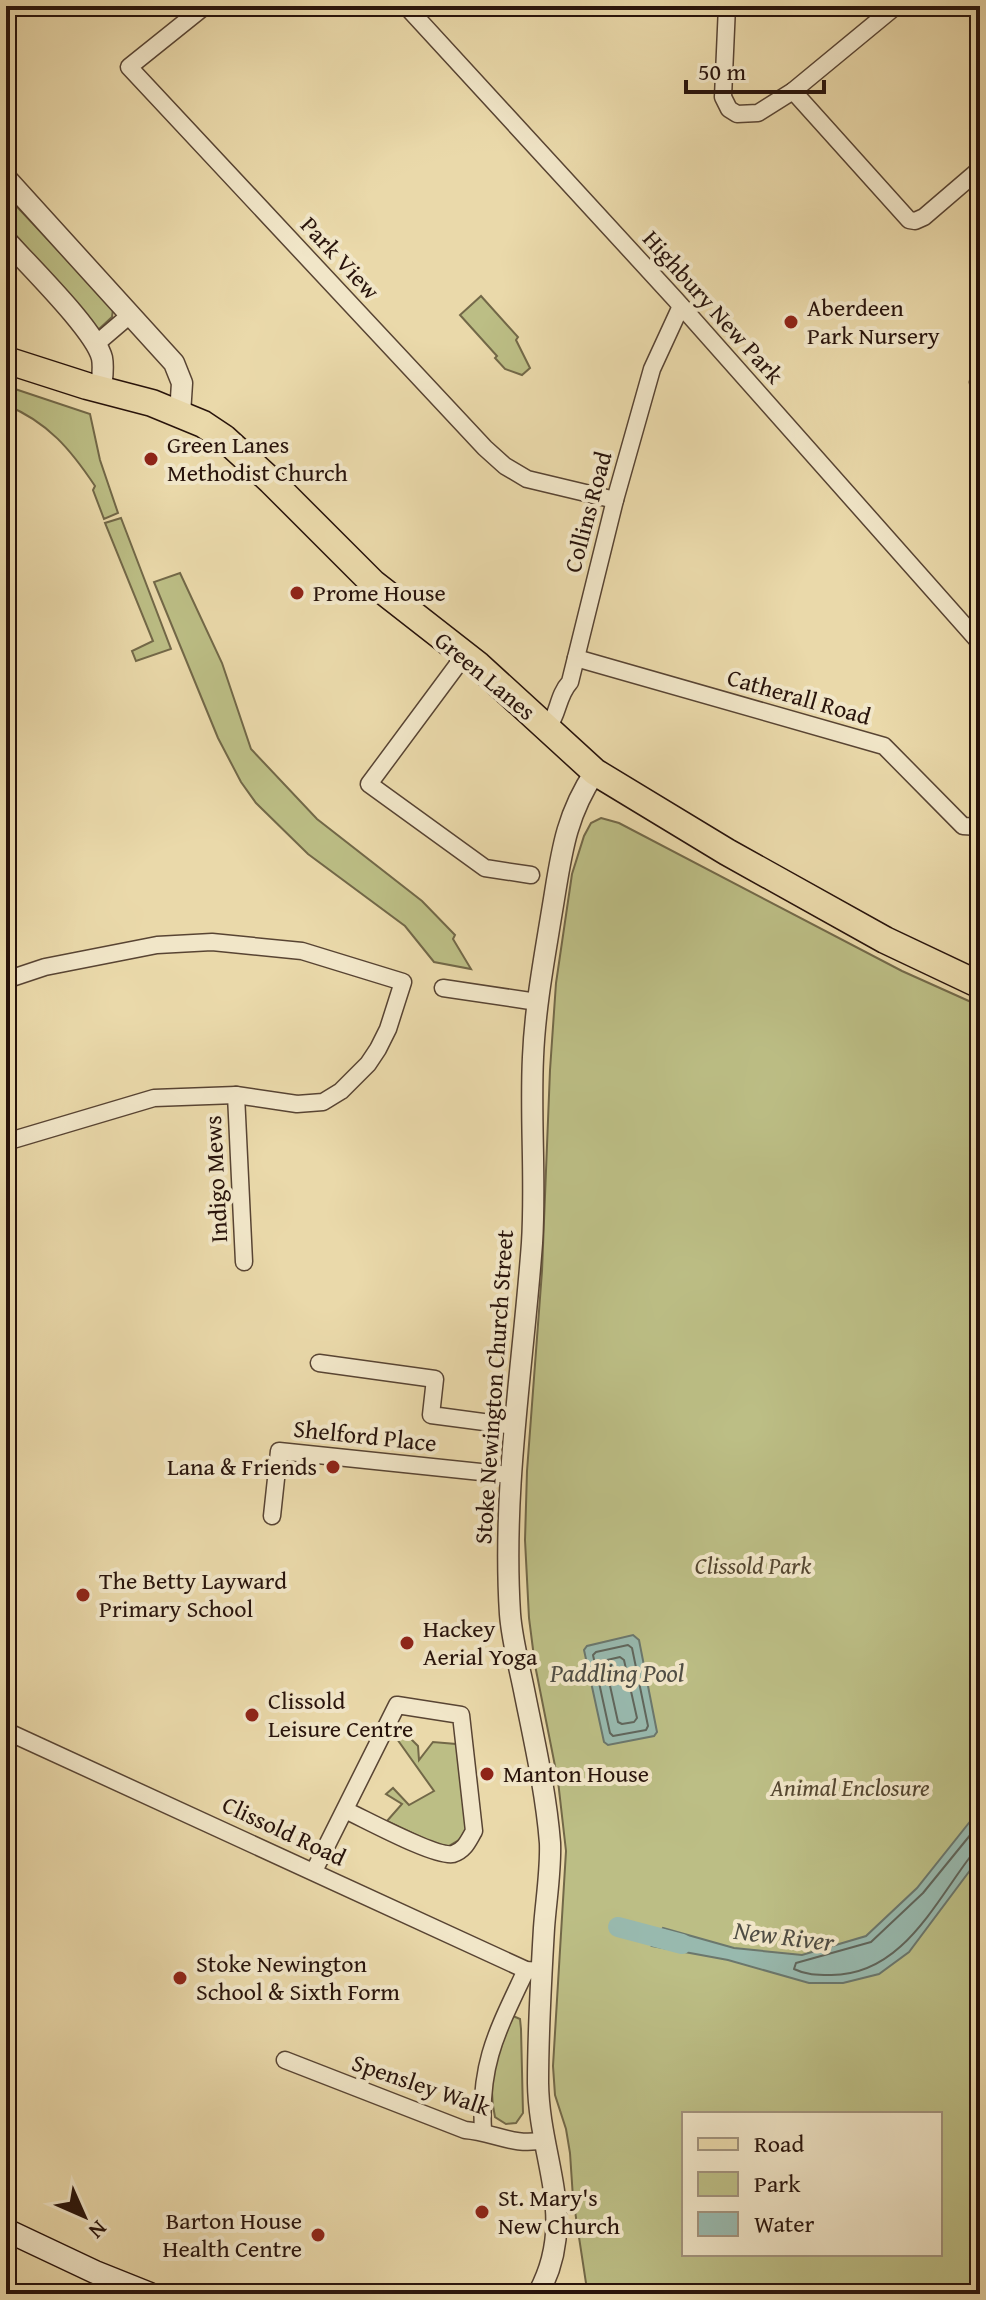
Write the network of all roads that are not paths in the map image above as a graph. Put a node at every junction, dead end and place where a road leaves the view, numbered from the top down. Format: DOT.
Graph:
graph roads {
  1 [pos="205,6"];
  2 [pos="406,6"];
  3 [pos="727,6"];
  4 [pos="896,6"];
  5 [pos="793,91"];
  6 [pos="980,169"];
  7 [pos="6,178"];
  8 [pos="6,240"];
  9 [pos="681,306"];
  10 [pos="130,315"];
  11 [pos="96,344"];
  12 [pos="6,360"];
  13 [pos="101,390"];
  14 [pos="180,414"];
  15 [pos="615,500"];
  16 [pos="980,643"];
  17 [pos="464,656"];
  18 [pos="576,658"];
  19 [pos="547,729"];
  20 [pos="595,772"];
  21 [pos="980,827"];
  22 [pos="531,875"];
  23 [pos="6,980"];
  24 [pos="980,985"];
  25 [pos="443,988"];
  26 [pos="537,1002"];
  27 [pos="236,1095"];
  28 [pos="6,1142"];
  29 [pos="244,1262"];
  30 [pos="319,1363"];
  31 [pos="514,1426"];
  32 [pos="510,1475"];
  33 [pos="272,1516"];
  34 [pos="6,1731"];
  35 [pos="345,1810"];
  36 [pos="314,1871"];
  37 [pos="534,1971"];
  38 [pos="285,2060"];
  39 [pos="483,2131"];
  40 [pos="543,2140"];
  41 [pos="6,2230"];
  42 [pos="150,2294"];
  43 [pos="538,2294"];
  1 -- 15 [label="street, Park View"];
  2 -- 9 [label="street, Highbury New Park"];
  3 -- 5 [label="street"];
  4 -- 5 [label="street"];
  5 -- 6 [label="street"];
  7 -- 10 [label="street"];
  8 -- 11 [label="street"];
  9 -- 15 [label="street, Collins Road"];
  9 -- 16 [label="street, Highbury New Park"];
  10 -- 11 [label="street"];
  10 -- 14 [label="street"];
  11 -- 13 [label="street"];
  12 -- 13 [label="main road, Green Lanes"];
  13 -- 14 [label="main road, Green Lanes"];
  14 -- 17 [label="main road, Green Lanes"];
  15 -- 18 [label="street, Collins Road"];
  17 -- 19 [label="main road, Green Lanes"];
  17 -- 22 [label="street"];
  18 -- 19 [label="street, Collins Road"];
  18 -- 21 [label="street, Catherall Road"];
  19 -- 20 [label="main road, Green Lanes"];
  20 -- 24 [label="main road, Green Lanes"];
  20 -- 26 [label="street, Stoke Newington Church Street"];
  23 -- 27 [label="street"];
  25 -- 26 [label="street"];
  26 -- 31 [label="street, Stoke Newington Church Street"];
  27 -- 28 [label="street"];
  27 -- 29 [label="street, Indigo Mews"];
  30 -- 31 [label="street"];
  31 -- 32 [label="street, Stoke Newington Church Street"];
  32 -- 33 [label="street, Shelford Place"];
  32 -- 37 [label="street, Stoke Newington Church Street"];
  34 -- 36 [label="street, Clissold Road"];
  35 -- 35 [label="street"];
  35 -- 36 [label="street"];
  36 -- 37 [label="street, Clissold Road"];
  37 -- 39 [label="street, Stoke Newington Church Street"];
  37 -- 40 [label="street, Stoke Newington Church Street"];
  38 -- 39 [label="street, Spensley Walk"];
  39 -- 40 [label="street, Spensley Walk"];
  40 -- 43 [label="street, Stoke Newington Church Street"];
  41 -- 42 [label="main road"];
}
